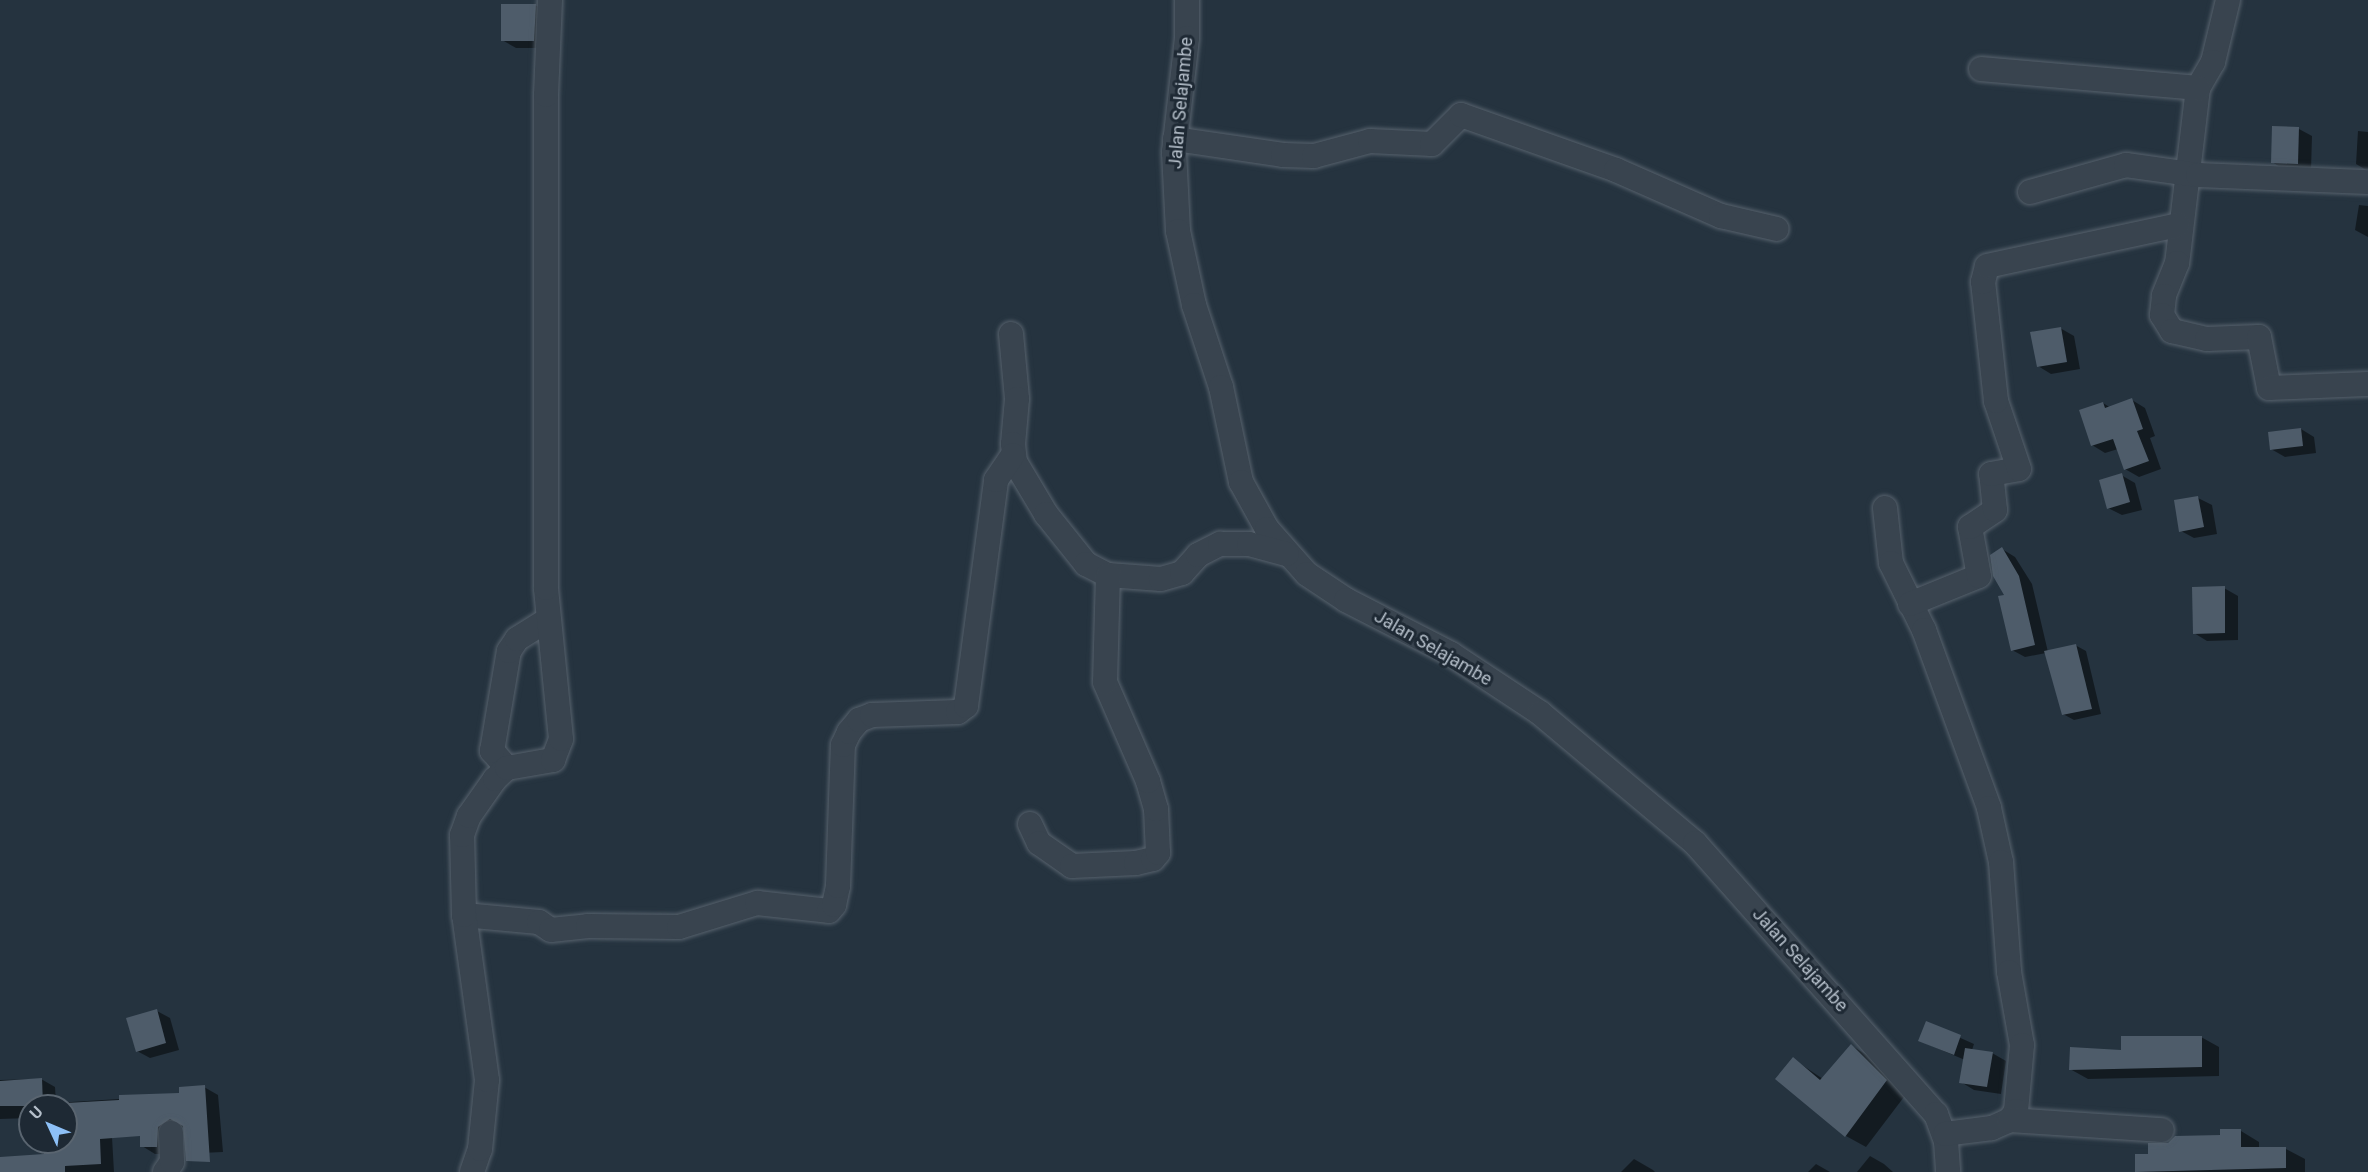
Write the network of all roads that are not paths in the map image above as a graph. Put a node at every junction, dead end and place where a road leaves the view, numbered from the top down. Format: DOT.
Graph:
graph roads {
  1 [pos="550,0"];
  2 [pos="1187,0"];
  3 [pos="2229,0"];
  4 [pos="1981,69"];
  5 [pos="2198,88"];
  6 [pos="1175,139"];
  7 [pos="2186,174"];
  8 [pos="2368,182"];
  9 [pos="2030,192"];
  10 [pos="2178,225"];
  11 [pos="1777,229"];
  12 [pos="1011,334"];
  13 [pos="2368,384"];
  14 [pos="1013,455"];
  15 [pos="1885,508"];
  16 [pos="1287,554"];
  17 [pos="1108,575"];
  18 [pos="1910,604"];
  19 [pos="548,620"];
  20 [pos="507,768"];
  21 [pos="1030,824"];
  22 [pos="464,915"];
  23 [pos="2010,1120"];
  24 [pos="2162,1130"];
  25 [pos="171,1132"];
  26 [pos="1945,1134"];
  27 [pos="165,1172"];
  28 [pos="472,1172"];
  29 [pos="1948,1172"];
  1 -- 19 [label="street"];
  2 -- 6 [label="street, Jalan Selajambe"];
  3 -- 5 [label="street"];
  4 -- 5 [label="street"];
  5 -- 7 [label="street"];
  6 -- 11 [label="street"];
  6 -- 16 [label="street, Jalan Selajambe"];
  7 -- 8 [label="street"];
  7 -- 9 [label="street"];
  7 -- 10 [label="street"];
  10 -- 13 [label="street"];
  10 -- 18 [label="street"];
  12 -- 14 [label="street"];
  14 -- 17 [label="street"];
  14 -- 22 [label="street"];
  15 -- 18 [label="street"];
  16 -- 17 [label="street"];
  16 -- 26 [label="street, Jalan Selajambe"];
  17 -- 21 [label="street"];
  18 -- 23 [label="street"];
  19 -- 20 [label="street"];
  19 -- 20 [label="street"];
  20 -- 22 [label="street"];
  22 -- 28 [label="street"];
  23 -- 24 [label="street"];
  23 -- 26 [label="street"];
  25 -- 27 [label="street"];
  26 -- 29 [label="street, Jalan Selajambe"];
}
